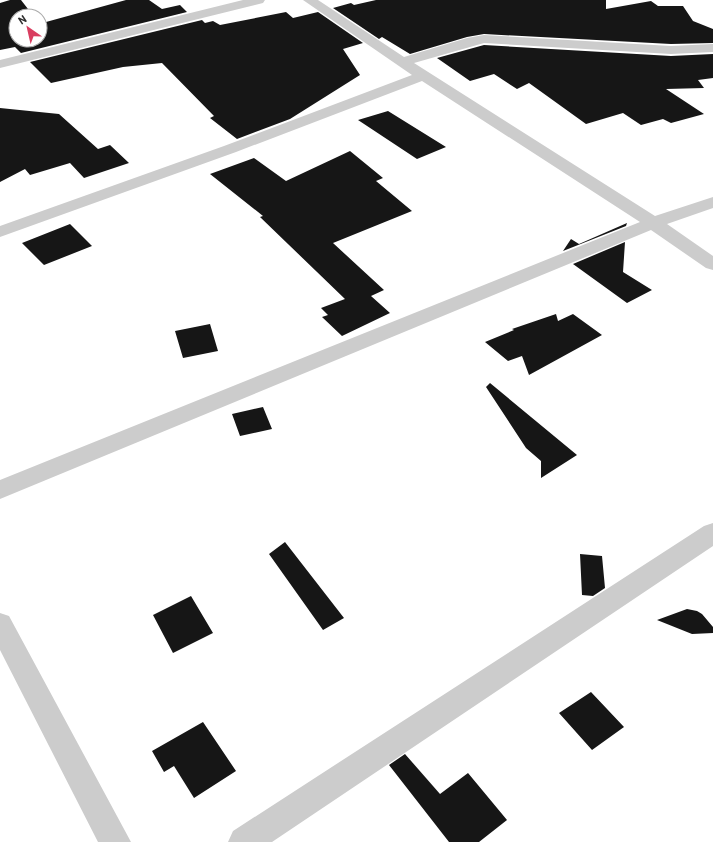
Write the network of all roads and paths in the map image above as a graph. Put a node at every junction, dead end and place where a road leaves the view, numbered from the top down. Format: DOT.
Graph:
graph roads {
  1 [pos="259,0"];
  2 [pos="309,0"];
  3 [pos="713,48"];
  4 [pos="404,62"];
  5 [pos="0,64"];
  6 [pos="423,76"];
  7 [pos="713,202"];
  8 [pos="653,223"];
  9 [pos="0,232"];
  10 [pos="713,264"];
  11 [pos="0,490"];
  12 [pos="713,533"];
  13 [pos="0,624"];
  14 [pos="115,842"];
  15 [pos="244,842"];
  1 -- 5 [label="street"];
  2 -- 4 [label="street"];
  3 -- 4 [label="street"];
  4 -- 6 [label="street"];
  6 -- 8 [label="street"];
  6 -- 9 [label="street"];
  7 -- 8 [label="street"];
  8 -- 10 [label="street"];
  8 -- 11 [label="street"];
  12 -- 15 [label="street"];
  13 -- 14 [label="street"];
}
